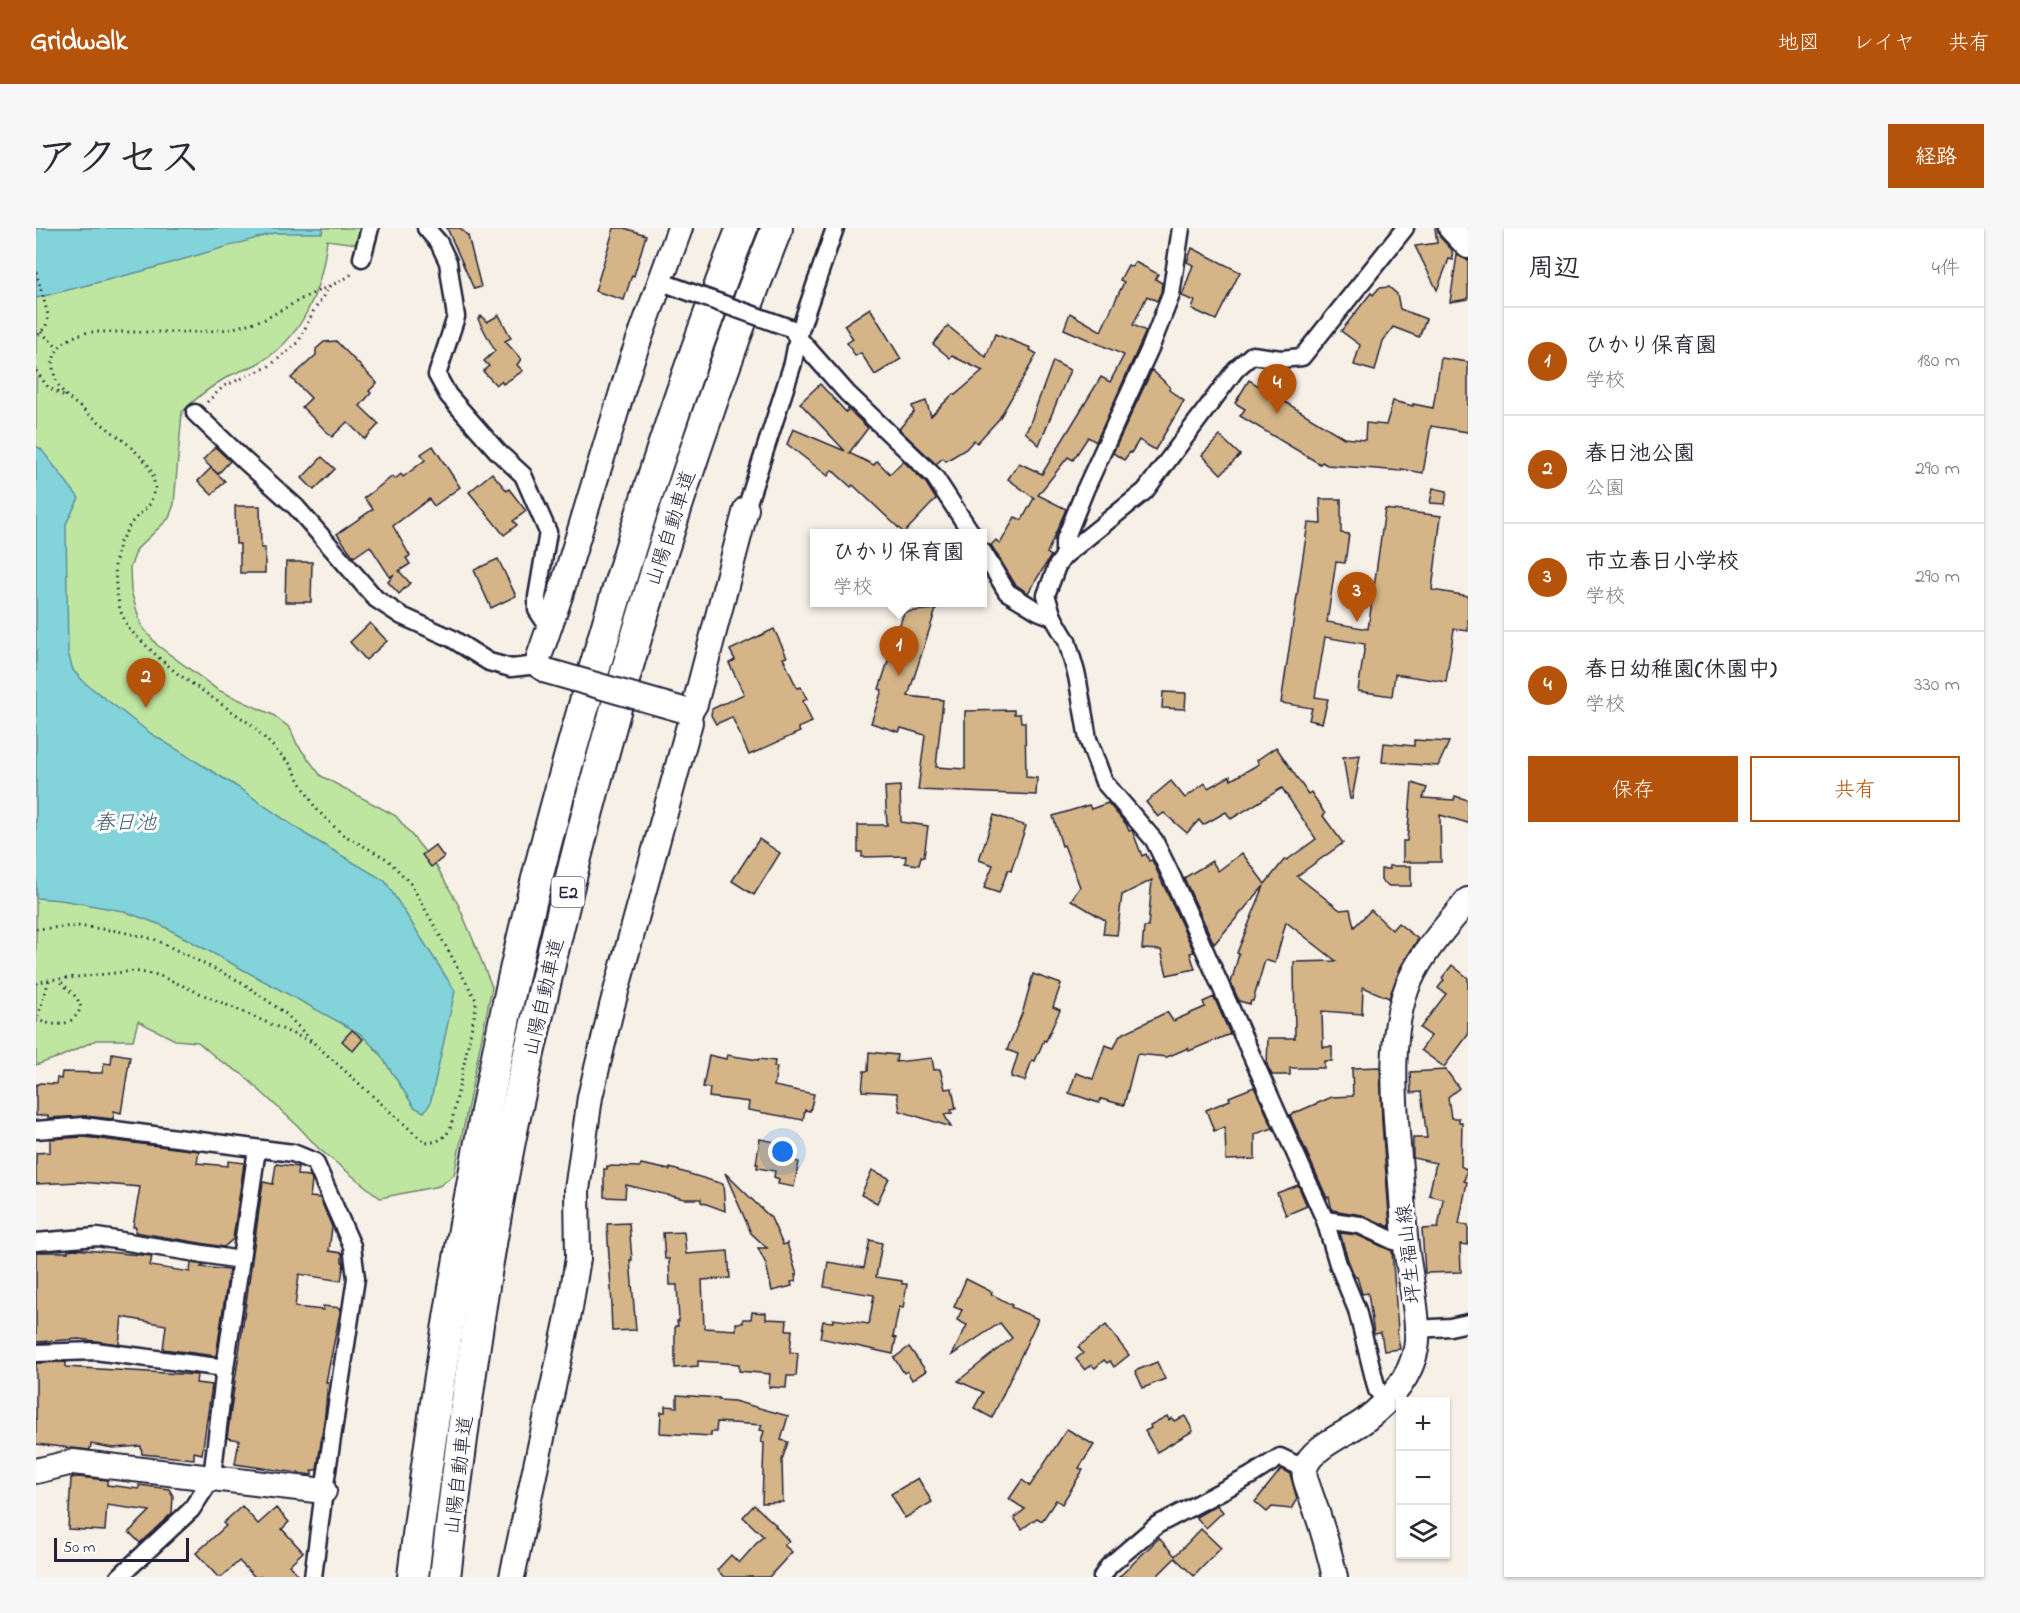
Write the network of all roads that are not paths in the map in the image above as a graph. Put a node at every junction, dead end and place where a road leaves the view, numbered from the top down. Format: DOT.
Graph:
graph roads {
  1 [pos="370,228"];
  2 [pos="426,228"];
  3 [pos="680,228"];
  4 [pos="742,228"];
  5 [pos="777,228"];
  6 [pos="835,228"];
  7 [pos="1181,228"];
  8 [pos="1405,228"];
  9 [pos="1451,228"];
  10 [pos="1468,246"];
  11 [pos="362,258"];
  12 [pos="665,283"];
  13 [pos="794,333"];
  14 [pos="195,413"];
  15 [pos="746,509"];
  16 [pos="969,529"];
  17 [pos="1064,556"];
  18 [pos="987,559"];
  19 [pos="1053,617"];
  20 [pos="550,624"];
  21 [pos="542,668"];
  22 [pos="686,712"];
  23 [pos="1468,900"];
  24 [pos="36,1130"];
  25 [pos="257,1149"];
  26 [pos="1325,1220"];
  27 [pos="36,1242"];
  28 [pos="1406,1243"];
  29 [pos="240,1260"];
  30 [pos="1468,1323"];
  31 [pos="1417,1329"];
  32 [pos="36,1353"];
  33 [pos="225,1368"];
  34 [pos="1388,1402"];
  35 [pos="1305,1468"];
  36 [pos="36,1471"];
  37 [pos="212,1479"];
  38 [pos="324,1491"];
  39 [pos="119,1577"];
  40 [pos="313,1577"];
  41 [pos="413,1577"];
  42 [pos="445,1577"];
  43 [pos="512,1577"];
  44 [pos="1102,1577"];
  45 [pos="1335,1577"];
  1 -- 11 [label="street"];
  2 -- 20 [label="street"];
  3 -- 12 [label="street"];
  4 -- 41 [label="highway, 山陽自動車道 / E2"];
  5 -- 42 [label="highway, 山陽自動車道 / E2"];
  6 -- 13 [label="street"];
  7 -- 17 [label="street"];
  8 -- 17 [label="street"];
  9 -- 10 [label="street"];
  12 -- 13 [label="street, bridge"];
  12 -- 20 [label="street"];
  13 -- 15 [label="street"];
  13 -- 16 [label="street"];
  14 -- 21 [label="street"];
  15 -- 22 [label="street"];
  17 -- 19 [label="street"];
  18 -- 19 [label="street"];
  19 -- 26 [label="street"];
  20 -- 21 [label="street"];
  21 -- 22 [label="street, bridge"];
  22 -- 43 [label="street"];
  23 -- 28 [label="street, 坪生福山線"];
  24 -- 25 [label="street"];
  25 -- 29 [label="street"];
  25 -- 38 [label="street"];
  26 -- 28 [label="street"];
  26 -- 34 [label="street"];
  27 -- 29 [label="street"];
  28 -- 31 [label="street, 坪生福山線"];
  29 -- 33 [label="street"];
  30 -- 31 [label="street"];
  31 -- 34 [label="street, 坪生福山線"];
  32 -- 33 [label="street"];
  33 -- 37 [label="street"];
  34 -- 35 [label="street, 坪生福山線"];
  35 -- 44 [label="street"];
  35 -- 45 [label="street"];
  36 -- 37 [label="street"];
  37 -- 38 [label="street"];
  37 -- 39 [label="street"];
  38 -- 40 [label="street"];
}
